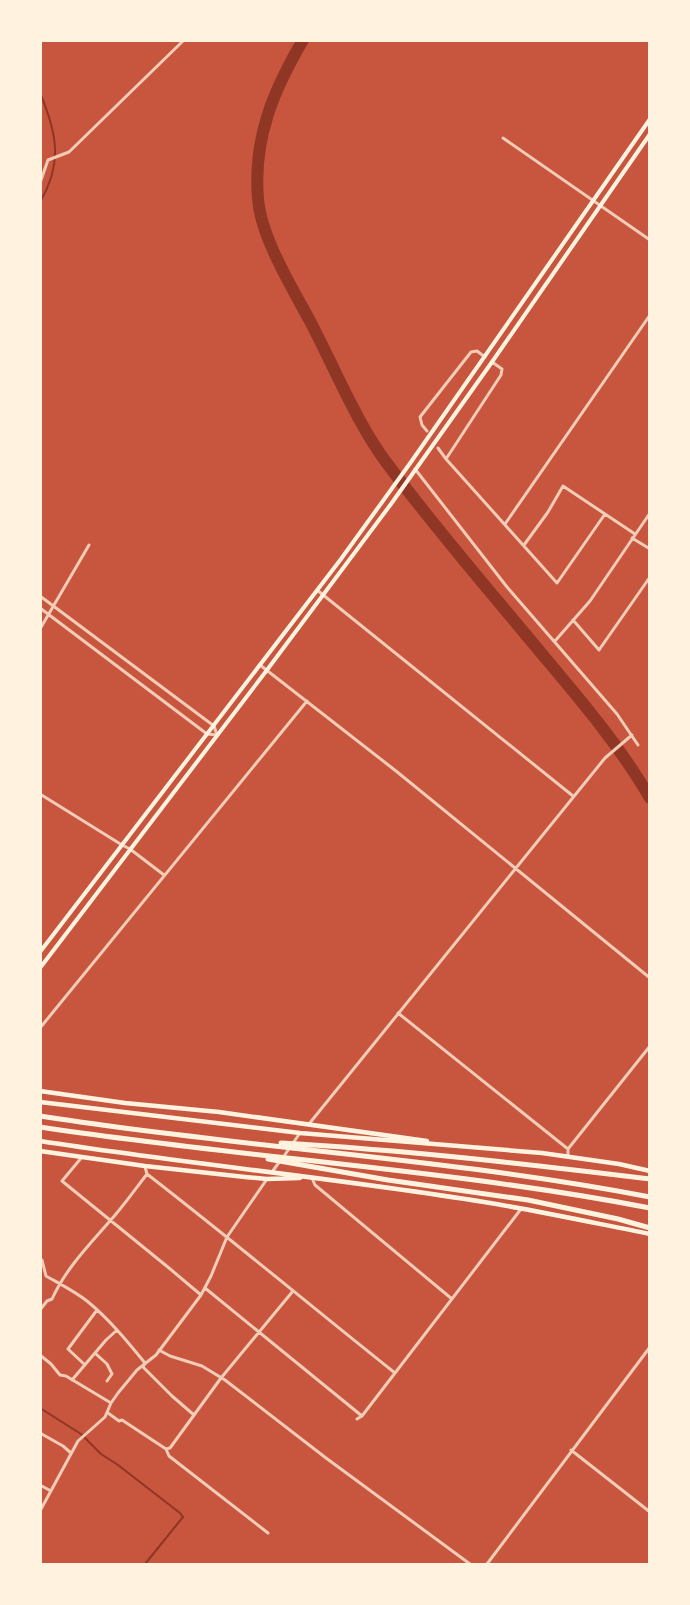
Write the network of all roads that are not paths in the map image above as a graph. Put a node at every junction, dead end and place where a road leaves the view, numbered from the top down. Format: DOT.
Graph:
graph roads {
  1 [pos="184,40"];
  2 [pos="650,119"];
  3 [pos="650,134"];
  4 [pos="503,138"];
  5 [pos="40,183"];
  6 [pos="593,201"];
  7 [pos="599,206"];
  8 [pos="650,240"];
  9 [pos="650,315"];
  10 [pos="485,357"];
  11 [pos="492,362"];
  12 [pos="427,431"];
  13 [pos="438,448"];
  14 [pos="446,459"];
  15 [pos="416,469"];
  16 [pos="650,513"];
  17 [pos="605,514"];
  18 [pos="505,524"];
  19 [pos="634,536"];
  20 [pos="89,545"];
  21 [pos="524,545"];
  22 [pos="650,549"];
  23 [pos="650,577"];
  24 [pos="317,590"];
  25 [pos="323,595"];
  26 [pos="40,596"];
  27 [pos="53,605"];
  28 [pos="40,608"];
  29 [pos="48,614"];
  30 [pos="573,620"];
  31 [pos="40,629"];
  32 [pos="555,641"];
  33 [pos="260,665"];
  34 [pos="267,670"];
  35 [pos="307,701"];
  36 [pos="214,726"];
  37 [pos="207,734"];
  38 [pos="217,735"];
  39 [pos="631,736"];
  40 [pos="638,746"];
  41 [pos="40,794"];
  42 [pos="573,796"];
  43 [pos="122,845"];
  44 [pos="130,849"];
  45 [pos="515,868"];
  46 [pos="164,875"];
  47 [pos="40,952"];
  48 [pos="40,968"];
  49 [pos="650,978"];
  50 [pos="399,1013"];
  51 [pos="40,1028"];
  52 [pos="650,1046"];
  53 [pos="40,1091"];
  54 [pos="40,1102"];
  55 [pos="40,1116"];
  56 [pos="309,1124"];
  57 [pos="40,1126"];
  58 [pos="300,1133"];
  59 [pos="221,1139"];
  60 [pos="40,1141"];
  61 [pos="446,1145"];
  62 [pos="184,1146"];
  63 [pos="568,1149"];
  64 [pos="40,1151"];
  65 [pos="82,1157"];
  66 [pos="568,1157"];
  67 [pos="145,1166"];
  68 [pos="650,1171"];
  69 [pos="272,1172"];
  70 [pos="147,1174"];
  71 [pos="312,1178"];
  72 [pos="267,1179"];
  73 [pos="650,1179"];
  74 [pos="650,1197"];
  75 [pos="650,1208"];
  76 [pos="521,1209"];
  77 [pos="110,1221"];
  78 [pos="650,1228"];
  79 [pos="650,1234"];
  80 [pos="227,1237"];
  81 [pos="40,1259"];
  82 [pos="59,1283"];
  83 [pos="205,1288"];
  84 [pos="293,1291"];
  85 [pos="201,1295"];
  86 [pos="452,1299"];
  87 [pos="40,1310"];
  88 [pos="97,1310"];
  89 [pos="117,1330"];
  90 [pos="259,1333"];
  91 [pos="650,1347"];
  92 [pos="159,1350"];
  93 [pos="96,1354"];
  94 [pos="41,1356"];
  95 [pos="145,1363"];
  96 [pos="85,1365"];
  97 [pos="395,1373"];
  98 [pos="221,1378"];
  99 [pos="72,1380"];
  100 [pos="107,1381"];
  101 [pos="111,1403"];
  102 [pos="108,1413"];
  103 [pos="194,1415"];
  104 [pos="362,1416"];
  105 [pos="357,1419"];
  106 [pos="40,1433"];
  107 [pos="166,1449"];
  108 [pos="571,1450"];
  109 [pos="71,1453"];
  110 [pos="40,1485"];
  111 [pos="51,1491"];
  112 [pos="40,1511"];
  113 [pos="650,1512"];
  114 [pos="268,1533"];
  115 [pos="470,1564"];
  116 [pos="487,1564"];
  1 -- 5 [label="street"];
  2 -- 6 [label="main road"];
  3 -- 7 [label="main road"];
  4 -- 6 [label="street"];
  6 -- 7 [label="street"];
  6 -- 10 [label="main road"];
  7 -- 8 [label="street"];
  7 -- 11 [label="main road"];
  9 -- 18 [label="street"];
  10 -- 12 [label="street"];
  10 -- 24 [label="main road"];
  11 -- 14 [label="street"];
  11 -- 15 [label="main road"];
  13 -- 14 [label="street"];
  14 -- 18 [label="street"];
  15 -- 25 [label="main road"];
  15 -- 32 [label="street"];
  16 -- 19 [label="street"];
  17 -- 19 [label="street"];
  17 -- 21 [label="street"];
  17 -- 21 [label="street"];
  18 -- 21 [label="street"];
  19 -- 22 [label="street"];
  19 -- 30 [label="street"];
  20 -- 27 [label="street"];
  23 -- 30 [label="street"];
  24 -- 25 [label="street"];
  24 -- 33 [label="main road"];
  25 -- 34 [label="main road"];
  25 -- 42 [label="street"];
  26 -- 27 [label="street"];
  27 -- 29 [label="street"];
  27 -- 36 [label="street"];
  28 -- 29 [label="street"];
  29 -- 31 [label="street"];
  29 -- 37 [label="street"];
  30 -- 32 [label="street"];
  32 -- 39 [label="street"];
  33 -- 34 [label="street"];
  33 -- 36 [label="main road"];
  34 -- 35 [label="street"];
  34 -- 38 [label="main road"];
  35 -- 45 [label="street"];
  35 -- 46 [label="street"];
  36 -- 37 [label="main road"];
  36 -- 38 [label="street"];
  37 -- 38 [label="street"];
  37 -- 43 [label="main road"];
  38 -- 44 [label="main road"];
  39 -- 40 [label="street"];
  39 -- 42 [label="street"];
  41 -- 43 [label="street"];
  42 -- 45 [label="street"];
  43 -- 44 [label="street"];
  43 -- 47 [label="main road"];
  44 -- 46 [label="street"];
  44 -- 48 [label="main road"];
  45 -- 49 [label="street"];
  45 -- 50 [label="street"];
  46 -- 51 [label="street"];
  50 -- 56 [label="street"];
  50 -- 63 [label="street"];
  52 -- 63 [label="street"];
  53 -- 56 [label="highway"];
  54 -- 58 [label="highway"];
  55 -- 59 [label="highway"];
  56 -- 61 [label="highway"];
  57 -- 62 [label="highway"];
  58 -- 61 [label="highway"];
  58 -- 69 [label="street"];
  59 -- 73 [label="highway"];
  59 -- 74 [label="highway"];
  60 -- 69 [label="highway"];
  61 -- 66 [label="highway"];
  62 -- 75 [label="highway"];
  62 -- 78 [label="highway"];
  63 -- 66 [label="street"];
  64 -- 65 [label="highway"];
  65 -- 67 [label="highway"];
  65 -- 77 [label="street"];
  66 -- 68 [label="highway"];
  67 -- 70 [label="street"];
  67 -- 72 [label="highway"];
  69 -- 71 [label="highway"];
  70 -- 77 [label="street"];
  70 -- 80 [label="street"];
  71 -- 72 [label="highway"];
  71 -- 76 [label="highway"];
  71 -- 86 [label="street"];
  72 -- 80 [label="street"];
  76 -- 79 [label="highway"];
  76 -- 86 [label="street"];
  77 -- 82 [label="street"];
  77 -- 85 [label="street"];
  80 -- 83 [label="street"];
  80 -- 84 [label="street"];
  81 -- 82 [label="street"];
  82 -- 87 [label="street"];
  82 -- 88 [label="street"];
  83 -- 85 [label="street"];
  83 -- 90 [label="street"];
  84 -- 90 [label="street"];
  84 -- 97 [label="street"];
  85 -- 92 [label="street"];
  86 -- 97 [label="street"];
  88 -- 89 [label="street"];
  88 -- 96 [label="street"];
  89 -- 93 [label="street"];
  89 -- 95 [label="street"];
  90 -- 98 [label="street"];
  90 -- 104 [label="street"];
  91 -- 108 [label="street"];
  92 -- 95 [label="street"];
  92 -- 98 [label="street"];
  93 -- 96 [label="street"];
  93 -- 100 [label="street"];
  94 -- 99 [label="street"];
  95 -- 101 [label="street"];
  95 -- 103 [label="street"];
  96 -- 99 [label="street"];
  97 -- 104 [label="street"];
  98 -- 103 [label="street"];
  98 -- 115 [label="street"];
  99 -- 101 [label="street"];
  101 -- 102 [label="street"];
  102 -- 107 [label="street"];
  102 -- 109 [label="street"];
  103 -- 107 [label="street"];
  104 -- 105 [label="street"];
  106 -- 109 [label="street"];
  107 -- 114 [label="street"];
  108 -- 113 [label="street"];
  108 -- 116 [label="street"];
  109 -- 111 [label="street"];
  110 -- 111 [label="street"];
  111 -- 112 [label="street"];
}
